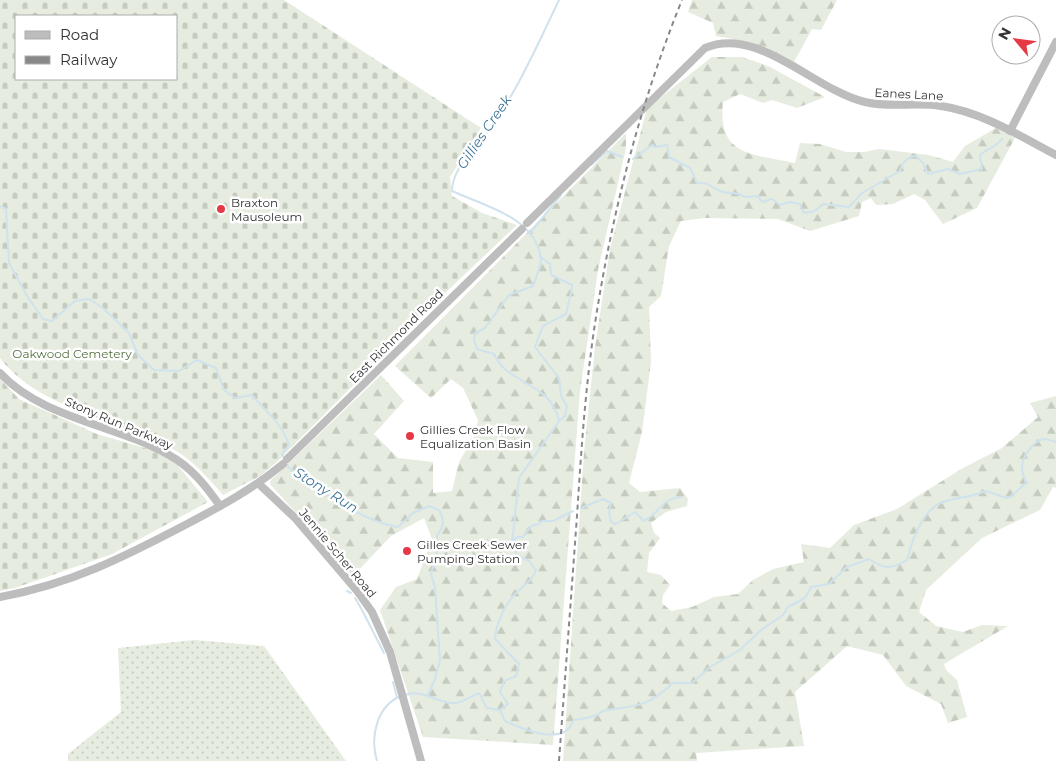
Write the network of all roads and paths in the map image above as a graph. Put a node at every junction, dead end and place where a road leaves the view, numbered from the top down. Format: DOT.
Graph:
graph roads {
  1 [pos="1056,42"];
  2 [pos="705,48"];
  3 [pos="1010,131"];
  4 [pos="1056,155"];
  5 [pos="0,373"];
  6 [pos="259,484"];
  7 [pos="220,506"];
  8 [pos="0,597"];
  9 [pos="422,761"];
  1 -- 3 [label="street"];
  2 -- 3 [label="street, Eanes Lane"];
  2 -- 6 [label="street, East Richmond Road"];
  3 -- 4 [label="street, Eanes Lane"];
  5 -- 7 [label="street, Stony Run Parkway"];
  6 -- 7 [label="street, East Richmond Road"];
  6 -- 9 [label="street, Jennie Scher Road"];
  7 -- 8 [label="street, East Richmond Road"];
}
